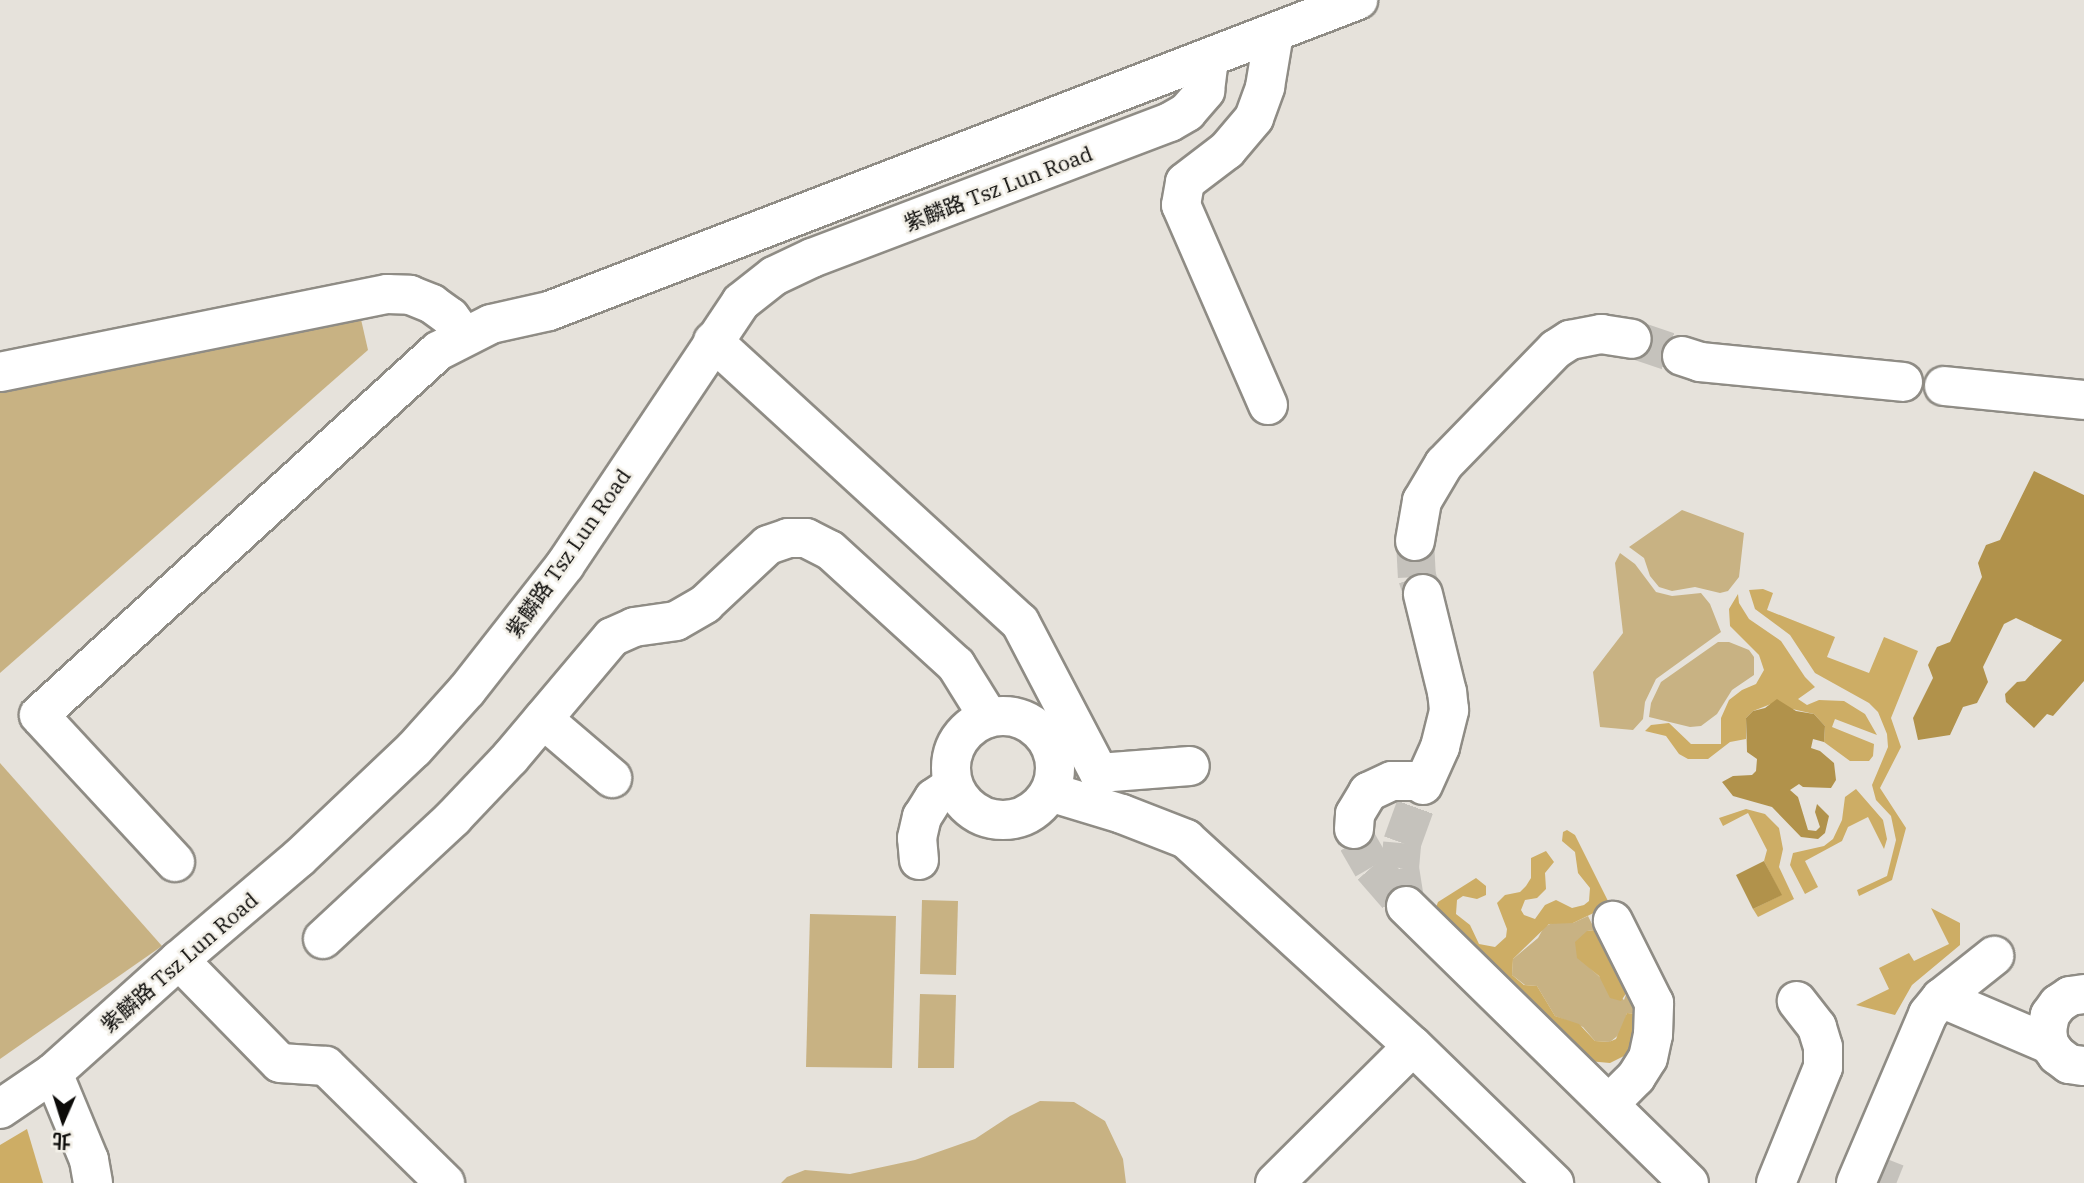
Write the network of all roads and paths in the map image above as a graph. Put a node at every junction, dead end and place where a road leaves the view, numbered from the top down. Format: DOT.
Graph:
graph roads {
  1 [pos="1358,0"];
  2 [pos="1274,33"];
  3 [pos="1209,60"];
  4 [pos="464,336"];
  5 [pos="1632,339"];
  6 [pos="713,341"];
  7 [pos="1682,356"];
  8 [pos="0,372"];
  9 [pos="1903,382"];
  10 [pos="1944,386"];
  11 [pos="2084,400"];
  12 [pos="1268,405"];
  13 [pos="1415,541"];
  14 [pos="1423,594"];
  15 [pos="989,718"];
  16 [pos="543,719"];
  17 [pos="1190,766"];
  18 [pos="612,778"];
  19 [pos="953,785"];
  20 [pos="1049,792"];
  21 [pos="1354,829"];
  22 [pos="919,860"];
  23 [pos="175,862"];
  24 [pos="1406,906"];
  25 [pos="1612,921"];
  26 [pos="323,939"];
  27 [pos="1994,956"];
  28 [pos="179,960"];
  29 [pos="2084,994"];
  30 [pos="1941,998"];
  31 [pos="1797,1001"];
  32 [pos="2049,1044"];
  33 [pos="1413,1046"];
  34 [pos="2084,1066"];
  35 [pos="53,1073"];
  36 [pos="1609,1104"];
  37 [pos="0,1109"];
  38 [pos="1865,1175"];
  39 [pos="93,1183"];
  40 [pos="445,1183"];
  41 [pos="1275,1183"];
  42 [pos="1553,1183"];
  43 [pos="1689,1183"];
  44 [pos="1776,1183"];
  1 -- 2 [label="street"];
  2 -- 3 [label="street"];
  2 -- 12 [label="street"];
  3 -- 4 [label="street"];
  3 -- 6 [label="street, 紫麟路 Tsz Lun Road"];
  4 -- 8 [label="street"];
  4 -- 23 [label="street"];
  5 -- 13 [label="street"];
  6 -- 17 [label="street"];
  6 -- 28 [label="street, 紫麟路 Tsz Lun Road"];
  7 -- 9 [label="street"];
  10 -- 11 [label="street"];
  14 -- 21 [label="street"];
  15 -- 16 [label="street"];
  15 -- 19 [label="street"];
  15 -- 20 [label="street"];
  16 -- 18 [label="street"];
  16 -- 26 [label="street"];
  19 -- 20 [label="street"];
  19 -- 22 [label="street"];
  20 -- 33 [label="street"];
  24 -- 36 [label="street"];
  25 -- 36 [label="street"];
  27 -- 30 [label="street"];
  28 -- 35 [label="street, 紫麟路 Tsz Lun Road"];
  28 -- 40 [label="street"];
  29 -- 32 [label="street"];
  30 -- 32 [label="street"];
  30 -- 38 [label="street"];
  31 -- 44 [label="street"];
  32 -- 34 [label="street"];
  33 -- 41 [label="street"];
  33 -- 42 [label="street"];
  35 -- 37 [label="street, 紫麟路 Tsz Lun Road"];
  35 -- 39 [label="street"];
  36 -- 43 [label="street"];
}
